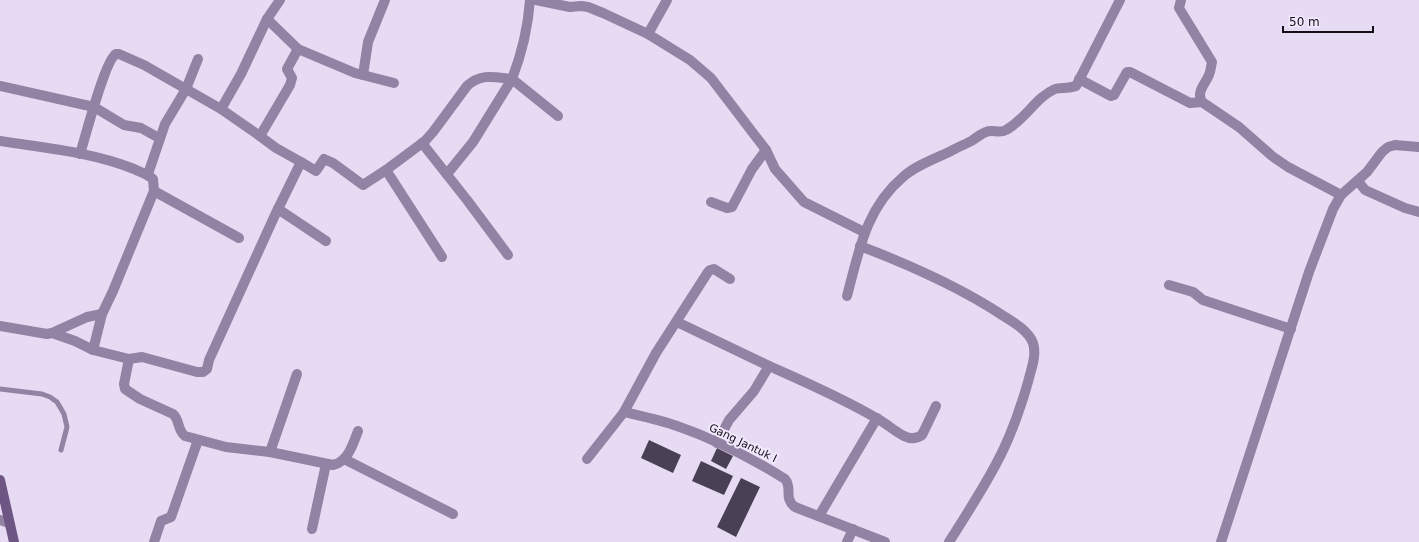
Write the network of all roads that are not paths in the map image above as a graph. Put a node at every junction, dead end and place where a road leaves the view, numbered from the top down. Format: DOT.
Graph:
graph roads {
  1 [pos="280,0"];
  2 [pos="385,0"];
  3 [pos="530,0"];
  4 [pos="536,0"];
  5 [pos="666,0"];
  6 [pos="1120,0"];
  7 [pos="1181,0"];
  8 [pos="267,19"];
  9 [pos="648,34"];
  10 [pos="298,49"];
  11 [pos="198,59"];
  12 [pos="362,75"];
  13 [pos="512,79"];
  14 [pos="1079,79"];
  15 [pos="394,83"];
  16 [pos="0,86"];
  17 [pos="186,89"];
  18 [pos="1202,102"];
  19 [pos="94,107"];
  20 [pos="221,110"];
  21 [pos="558,116"];
  22 [pos="260,136"];
  23 [pos="159,138"];
  24 [pos="0,141"];
  25 [pos="422,143"];
  26 [pos="1419,147"];
  27 [pos="766,150"];
  28 [pos="80,154"];
  29 [pos="301,162"];
  30 [pos="386,170"];
  31 [pos="148,174"];
  32 [pos="447,174"];
  33 [pos="1358,181"];
  34 [pos="154,191"];
  35 [pos="1342,195"];
  36 [pos="711,202"];
  37 [pos="278,209"];
  38 [pos="1419,212"];
  39 [pos="864,232"];
  40 [pos="239,238"];
  41 [pos="326,241"];
  42 [pos="860,246"];
  43 [pos="508,255"];
  44 [pos="442,257"];
  45 [pos="730,279"];
  46 [pos="1169,285"];
  47 [pos="847,296"];
  48 [pos="102,314"];
  49 [pos="677,322"];
  50 [pos="0,326"];
  51 [pos="1291,329"];
  52 [pos="52,333"];
  53 [pos="93,350"];
  54 [pos="129,359"];
  55 [pos="769,366"];
  56 [pos="297,374"];
  57 [pos="0,389"];
  58 [pos="936,406"];
  59 [pos="624,412"];
  60 [pos="877,418"];
  61 [pos="358,431"];
  62 [pos="198,440"];
  63 [pos="717,443"];
  64 [pos="61,450"];
  65 [pos="270,452"];
  66 [pos="344,459"];
  67 [pos="587,459"];
  68 [pos="326,464"];
  69 [pos="0,480"];
  70 [pos="453,514"];
  71 [pos="819,516"];
  72 [pos="5,521"];
  73 [pos="312,529"];
  74 [pos="853,529"];
  75 [pos="14,542"];
  76 [pos="154,542"];
  77 [pos="847,542"];
  78 [pos="885,542"];
  79 [pos="949,542"];
  80 [pos="1222,542"];
  1 -- 8 [label="street"];
  2 -- 12 [label="street"];
  3 -- 13 [label="street"];
  4 -- 9 [label="street"];
  5 -- 9 [label="street"];
  6 -- 14 [label="street"];
  7 -- 18 [label="street"];
  8 -- 10 [label="street"];
  8 -- 20 [label="street"];
  9 -- 27 [label="street"];
  10 -- 12 [label="street"];
  10 -- 22 [label="street"];
  11 -- 17 [label="street"];
  12 -- 15 [label="street"];
  13 -- 21 [label="street"];
  13 -- 25 [label="street"];
  13 -- 32 [label="street"];
  14 -- 18 [label="street"];
  14 -- 39 [label="street"];
  16 -- 19 [label="street"];
  17 -- 19 [label="street"];
  17 -- 20 [label="street"];
  17 -- 23 [label="street"];
  18 -- 35 [label="street"];
  19 -- 23 [label="street"];
  19 -- 28 [label="street"];
  20 -- 22 [label="street"];
  22 -- 29 [label="street"];
  23 -- 31 [label="street"];
  24 -- 28 [label="street"];
  25 -- 30 [label="street"];
  25 -- 32 [label="street"];
  26 -- 33 [label="street"];
  27 -- 36 [label="street"];
  27 -- 39 [label="street"];
  28 -- 31 [label="street"];
  29 -- 30 [label="street"];
  29 -- 37 [label="street"];
  30 -- 44 [label="street"];
  31 -- 34 [label="street"];
  32 -- 43 [label="street"];
  33 -- 35 [label="street"];
  33 -- 38 [label="street"];
  34 -- 40 [label="street"];
  34 -- 48 [label="street"];
  35 -- 51 [label="street"];
  37 -- 41 [label="street"];
  37 -- 54 [label="street"];
  39 -- 42 [label="street"];
  42 -- 47 [label="street"];
  42 -- 79 [label="street"];
  45 -- 49 [label="street"];
  46 -- 51 [label="street"];
  48 -- 52 [label="street"];
  48 -- 53 [label="street"];
  49 -- 55 [label="street"];
  49 -- 59 [label="street"];
  50 -- 52 [label="street"];
  51 -- 80 [label="street"];
  52 -- 53 [label="street"];
  53 -- 54 [label="street"];
  54 -- 62 [label="street"];
  55 -- 60 [label="street"];
  55 -- 63 [label="street"];
  56 -- 65 [label="street"];
  57 -- 64 [label="lane"];
  58 -- 60 [label="street"];
  59 -- 63 [label="street, Gang Jantuk I"];
  59 -- 67 [label="street"];
  60 -- 71 [label="street"];
  61 -- 66 [label="street"];
  62 -- 65 [label="street"];
  62 -- 76 [label="street"];
  63 -- 71 [label="street, Gang Jantuk I"];
  65 -- 68 [label="street"];
  66 -- 68 [label="street"];
  66 -- 70 [label="street"];
  68 -- 73 [label="street"];
  69 -- 72 [label="street"];
  71 -- 74 [label="street, Gang Jantuk I"];
  72 -- 75 [label="street"];
  74 -- 77 [label="street"];
  74 -- 78 [label="street, Gang Jantuk I"];
}
